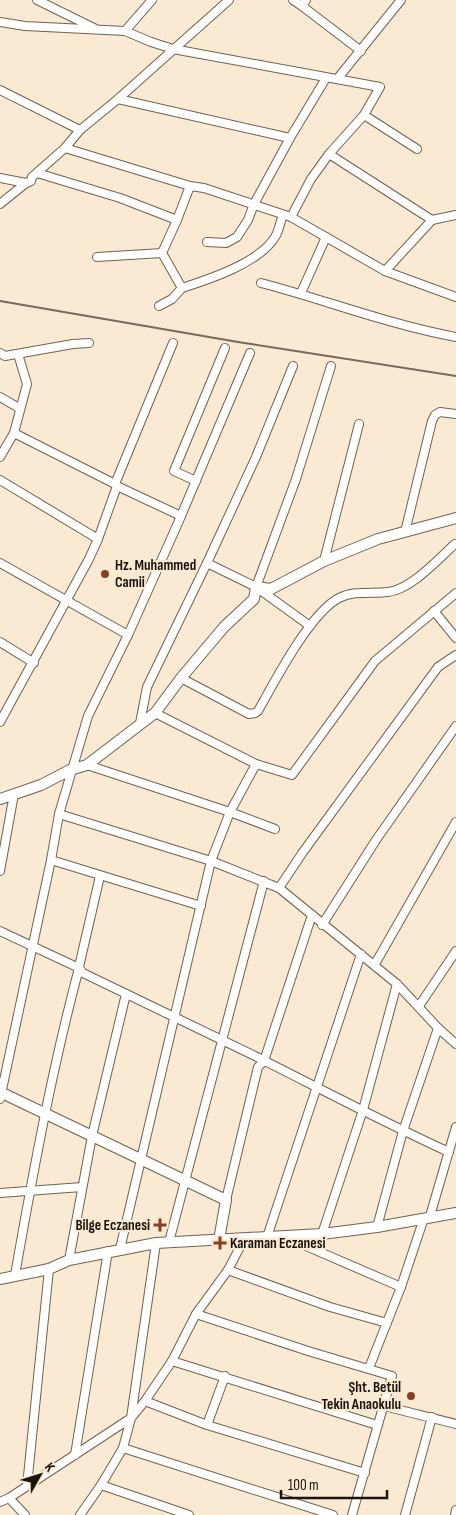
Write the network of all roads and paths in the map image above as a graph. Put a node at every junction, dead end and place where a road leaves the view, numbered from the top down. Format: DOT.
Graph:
graph roads {
  1 [pos="37,0"];
  2 [pos="139,0"];
  3 [pos="229,0"];
  4 [pos="293,0"];
  5 [pos="401,0"];
  6 [pos="149,2"];
  7 [pos="304,3"];
  8 [pos="0,22"];
  9 [pos="98,30"];
  10 [pos="125,31"];
  11 [pos="173,49"];
  12 [pos="361,50"];
  13 [pos="326,78"];
  14 [pos="338,78"];
  15 [pos="0,90"];
  16 [pos="118,99"];
  17 [pos="364,115"];
  18 [pos="80,130"];
  19 [pos="290,138"];
  20 [pos="65,148"];
  21 [pos="417,149"];
  22 [pos="329,154"];
  23 [pos="37,173"];
  24 [pos="0,178"];
  25 [pos="26,183"];
  26 [pos="190,186"];
  27 [pos="0,204"];
  28 [pos="254,204"];
  29 [pos="456,215"];
  30 [pos="287,216"];
  31 [pos="177,220"];
  32 [pos="432,220"];
  33 [pos="326,237"];
  34 [pos="206,242"];
  35 [pos="162,253"];
  36 [pos="97,257"];
  37 [pos="385,270"];
  38 [pos="261,283"];
  39 [pos="182,288"];
  40 [pos="301,293"];
  41 [pos="456,297"];
  42 [pos="159,306"];
  43 [pos="456,337"];
  44 [pos="89,343"];
  45 [pos="173,344"];
  46 [pos="225,348"];
  47 [pos="0,353"];
  48 [pos="18,354"];
  49 [pos="250,354"];
  50 [pos="293,366"];
  51 [pos="331,366"];
  52 [pos="0,397"];
  53 [pos="19,408"];
  54 [pos="456,414"];
  55 [pos="359,424"];
  56 [pos="14,433"];
  57 [pos="0,457"];
  58 [pos="0,480"];
  59 [pos="196,481"];
  60 [pos="116,485"];
  61 [pos="181,516"];
  62 [pos="456,518"];
  63 [pos="406,532"];
  64 [pos="98,539"];
  65 [pos="455,544"];
  66 [pos="324,561"];
  67 [pos="0,563"];
  68 [pos="207,563"];
  69 [pos="256,587"];
  70 [pos="456,593"];
  71 [pos="66,600"];
  72 [pos="434,611"];
  73 [pos="310,626"];
  74 [pos="128,635"];
  75 [pos="456,638"];
  76 [pos="0,642"];
  77 [pos="456,655"];
  78 [pos="34,663"];
  79 [pos="181,678"];
  80 [pos="155,713"];
  81 [pos="0,722"];
  82 [pos="140,723"];
  83 [pos="456,726"];
  84 [pos="256,764"];
  85 [pos="87,766"];
  86 [pos="70,770"];
  87 [pos="14,794"];
  88 [pos="0,799"];
  89 [pos="230,812"];
  90 [pos="58,814"];
  91 [pos="456,822"];
  92 [pos="276,829"];
  93 [pos="51,860"];
  94 [pos="211,862"];
  95 [pos="0,871"];
  96 [pos="100,876"];
  97 [pos="264,881"];
  98 [pos="280,888"];
  99 [pos="201,906"];
  100 [pos="312,915"];
  101 [pos="322,925"];
  102 [pos="0,931"];
  103 [pos="32,945"];
  104 [pos="456,951"];
  105 [pos="361,954"];
  106 [pos="374,964"];
  107 [pos="452,965"];
  108 [pos="79,968"];
  109 [pos="397,984"];
  110 [pos="126,994"];
  111 [pos="419,1006"];
  112 [pos="176,1017"];
  113 [pos="438,1028"];
  114 [pos="221,1040"];
  115 [pos="456,1044"];
  116 [pos="264,1061"];
  117 [pos="316,1087"];
  118 [pos="0,1094"];
  119 [pos="363,1110"];
  120 [pos="46,1114"];
  121 [pos="456,1127"];
  122 [pos="403,1131"];
  123 [pos="92,1136"];
  124 [pos="448,1156"];
  125 [pos="140,1159"];
  126 [pos="456,1163"];
  127 [pos="185,1181"];
  128 [pos="82,1187"];
  129 [pos="30,1191"];
  130 [pos="0,1193"];
  131 [pos="226,1200"];
  132 [pos="456,1213"];
  133 [pos="427,1217"];
  134 [pos="377,1227"];
  135 [pos="322,1234"];
  136 [pos="306,1235"];
  137 [pos="267,1237"];
  138 [pos="250,1239"];
  139 [pos="219,1240"];
  140 [pos="169,1242"];
  141 [pos="156,1243"];
  142 [pos="120,1249"];
  143 [pos="108,1251"];
  144 [pos="69,1260"];
  145 [pos="49,1270"];
  146 [pos="228,1270"];
  147 [pos="15,1275"];
  148 [pos="0,1279"];
  149 [pos="401,1287"];
  150 [pos="196,1314"];
  151 [pos="386,1323"];
  152 [pos="172,1361"];
  153 [pos="369,1368"];
  154 [pos="225,1376"];
  155 [pos="145,1401"];
  156 [pos="384,1406"];
  157 [pos="131,1418"];
  158 [pos="432,1418"];
  159 [pos="456,1424"];
  160 [pos="207,1425"];
  161 [pos="377,1425"];
  162 [pos="123,1448"];
  163 [pos="75,1454"];
  164 [pos="364,1473"];
  165 [pos="101,1485"];
  166 [pos="27,1486"];
  167 [pos="9,1498"];
  168 [pos="0,1502"];
  169 [pos="456,1510"];
  170 [pos="25,1515"];
  171 [pos="80,1515"];
  172 [pos="189,1515"];
  173 [pos="333,1515"];
  174 [pos="352,1515"];
  175 [pos="405,1515"];
  176 [pos="455,1515"];
  1 -- 9 [label="street"];
  2 -- 6 [label="street"];
  3 -- 11 [label="street"];
  4 -- 7 [label="street"];
  5 -- 12 [label="street"];
  6 -- 10 [label="street"];
  7 -- 12 [label="street"];
  8 -- 9 [label="street"];
  9 -- 10 [label="street"];
  10 -- 11 [label="street"];
  11 -- 13 [label="street"];
  11 -- 16 [label="street"];
  12 -- 14 [label="street"];
  13 -- 14 [label="street"];
  13 -- 19 [label="street"];
  14 -- 17 [label="street"];
  15 -- 18 [label="street"];
  16 -- 18 [label="street"];
  16 -- 19 [label="street"];
  17 -- 21 [label="street"];
  17 -- 22 [label="street"];
  18 -- 20 [label="street"];
  19 -- 28 [label="street"];
  20 -- 23 [label="street"];
  20 -- 26 [label="street"];
  22 -- 30 [label="street"];
  22 -- 32 [label="street"];
  23 -- 25 [label="street"];
  23 -- 31 [label="street"];
  24 -- 25 [label="street"];
  25 -- 27 [label="street"];
  26 -- 28 [label="street"];
  26 -- 31 [label="street"];
  28 -- 30 [label="street"];
  28 -- 34 [label="street"];
  29 -- 32 [label="street"];
  30 -- 33 [label="street"];
  30 -- 39 [label="street"];
  31 -- 35 [label="street"];
  32 -- 37 [label="street"];
  33 -- 37 [label="street"];
  33 -- 40 [label="street"];
  35 -- 36 [label="street"];
  35 -- 39 [label="street"];
  37 -- 41 [label="street"];
  38 -- 40 [label="street"];
  39 -- 42 [label="street"];
  40 -- 43 [label="street"];
  44 -- 48 [label="street"];
  45 -- 60 [label="street"];
  46 -- 59 [label="street"];
  47 -- 48 [label="street"];
  48 -- 53 [label="street"];
  49 -- 59 [label="street"];
  50 -- 68 [label="street"];
  51 -- 69 [label="street"];
  52 -- 53 [label="street"];
  53 -- 56 [label="street"];
  54 -- 63 [label="street"];
  55 -- 66 [label="street"];
  56 -- 57 [label="street"];
  56 -- 60 [label="street"];
  58 -- 64 [label="street"];
  59 -- 61 [label="street"];
  60 -- 61 [label="street"];
  60 -- 64 [label="street"];
  61 -- 74 [label="street"];
  62 -- 63 [label="street"];
  63 -- 66 [label="street"];
  64 -- 71 [label="street"];
  65 -- 73 [label="street"];
  66 -- 69 [label="street"];
  67 -- 71 [label="street"];
  68 -- 69 [label="street"];
  68 -- 82 [label="street"];
  69 -- 73 [label="street"];
  69 -- 79 [label="street"];
  70 -- 72 [label="street"];
  71 -- 74 [label="street"];
  71 -- 78 [label="street"];
  72 -- 75 [label="street"];
  72 -- 84 [label="street"];
  73 -- 79 [label="street"];
  74 -- 86 [label="street"];
  76 -- 78 [label="street"];
  77 -- 98 [label="street"];
  78 -- 81 [label="street"];
  79 -- 80 [label="street"];
  80 -- 82 [label="street"];
  80 -- 84 [label="street"];
  82 -- 85 [label="street"];
  83 -- 101 [label="street"];
  84 -- 89 [label="street"];
  85 -- 86 [label="street"];
  85 -- 89 [label="street"];
  86 -- 87 [label="street"];
  86 -- 90 [label="street"];
  87 -- 88 [label="street"];
  87 -- 95 [label="street"];
  89 -- 92 [label="street"];
  89 -- 94 [label="street"];
  90 -- 93 [label="street"];
  90 -- 94 [label="street"];
  91 -- 106 [label="street"];
  93 -- 96 [label="street"];
  93 -- 103 [label="street"];
  94 -- 97 [label="street"];
  94 -- 99 [label="street"];
  96 -- 99 [label="street"];
  96 -- 108 [label="street"];
  97 -- 98 [label="street"];
  97 -- 114 [label="street"];
  98 -- 100 [label="street"];
  99 -- 112 [label="street"];
  100 -- 101 [label="street"];
  100 -- 116 [label="street"];
  101 -- 105 [label="street"];
  102 -- 103 [label="street"];
  103 -- 108 [label="street"];
  103 -- 118 [label="street"];
  104 -- 107 [label="street"];
  105 -- 106 [label="street"];
  105 -- 117 [label="street"];
  106 -- 109 [label="street"];
  107 -- 111 [label="street"];
  108 -- 110 [label="street"];
  108 -- 120 [label="street"];
  109 -- 111 [label="street"];
  109 -- 119 [label="street"];
  110 -- 112 [label="street"];
  110 -- 123 [label="street"];
  111 -- 113 [label="street"];
  112 -- 114 [label="street"];
  112 -- 125 [label="street"];
  113 -- 115 [label="street"];
  113 -- 122 [label="street"];
  114 -- 116 [label="street"];
  114 -- 127 [label="street"];
  116 -- 117 [label="street"];
  116 -- 131 [label="street"];
  117 -- 119 [label="street"];
  117 -- 137 [label="street"];
  118 -- 120 [label="street"];
  119 -- 122 [label="street"];
  119 -- 135 [label="street"];
  120 -- 123 [label="street"];
  120 -- 129 [label="street"];
  121 -- 124 [label="street"];
  122 -- 124 [label="street"];
  122 -- 134 [label="street"];
  123 -- 125 [label="street"];
  123 -- 128 [label="street"];
  124 -- 126 [label="street"];
  124 -- 133 [label="street"];
  125 -- 127 [label="street"];
  125 -- 142 [label="street"];
  127 -- 131 [label="street"];
  127 -- 140 [label="street"];
  128 -- 129 [label="street"];
  128 -- 144 [label="street"];
  129 -- 130 [label="street"];
  129 -- 147 [label="street"];
  131 -- 139 [label="street"];
  132 -- 133 [label="street"];
  133 -- 134 [label="street"];
  133 -- 149 [label="street"];
  134 -- 135 [label="street"];
  135 -- 136 [label="street"];
  136 -- 137 [label="street"];
  136 -- 149 [label="street"];
  137 -- 138 [label="street"];
  138 -- 139 [label="street"];
  138 -- 146 [label="street"];
  139 -- 140 [label="street"];
  140 -- 141 [label="street"];
  141 -- 142 [label="street"];
  141 -- 157 [label="street"];
  142 -- 143 [label="street"];
  143 -- 144 [label="street"];
  143 -- 163 [label="street"];
  144 -- 145 [label="street"];
  145 -- 147 [label="street"];
  145 -- 166 [label="street"];
  146 -- 150 [label="street"];
  146 -- 151 [label="street"];
  147 -- 148 [label="street"];
  149 -- 151 [label="street"];
  150 -- 152 [label="street"];
  150 -- 153 [label="street"];
  151 -- 153 [label="street"];
  152 -- 154 [label="street"];
  152 -- 155 [label="street"];
  153 -- 156 [label="street"];
  154 -- 160 [label="street"];
  154 -- 161 [label="street"];
  155 -- 157 [label="street"];
  155 -- 160 [label="street"];
  156 -- 158 [label="street"];
  156 -- 161 [label="street"];
  157 -- 162 [label="street"];
  157 -- 163 [label="street"];
  158 -- 159 [label="street"];
  158 -- 175 [label="street"];
  160 -- 164 [label="street"];
  161 -- 164 [label="street"];
  162 -- 165 [label="street"];
  162 -- 173 [label="street"];
  163 -- 166 [label="street"];
  164 -- 174 [label="street"];
  165 -- 171 [label="street"];
  165 -- 172 [label="street"];
  166 -- 167 [label="street"];
  167 -- 168 [label="street"];
  167 -- 170 [label="street"];
  169 -- 176 [label="street"];
}
